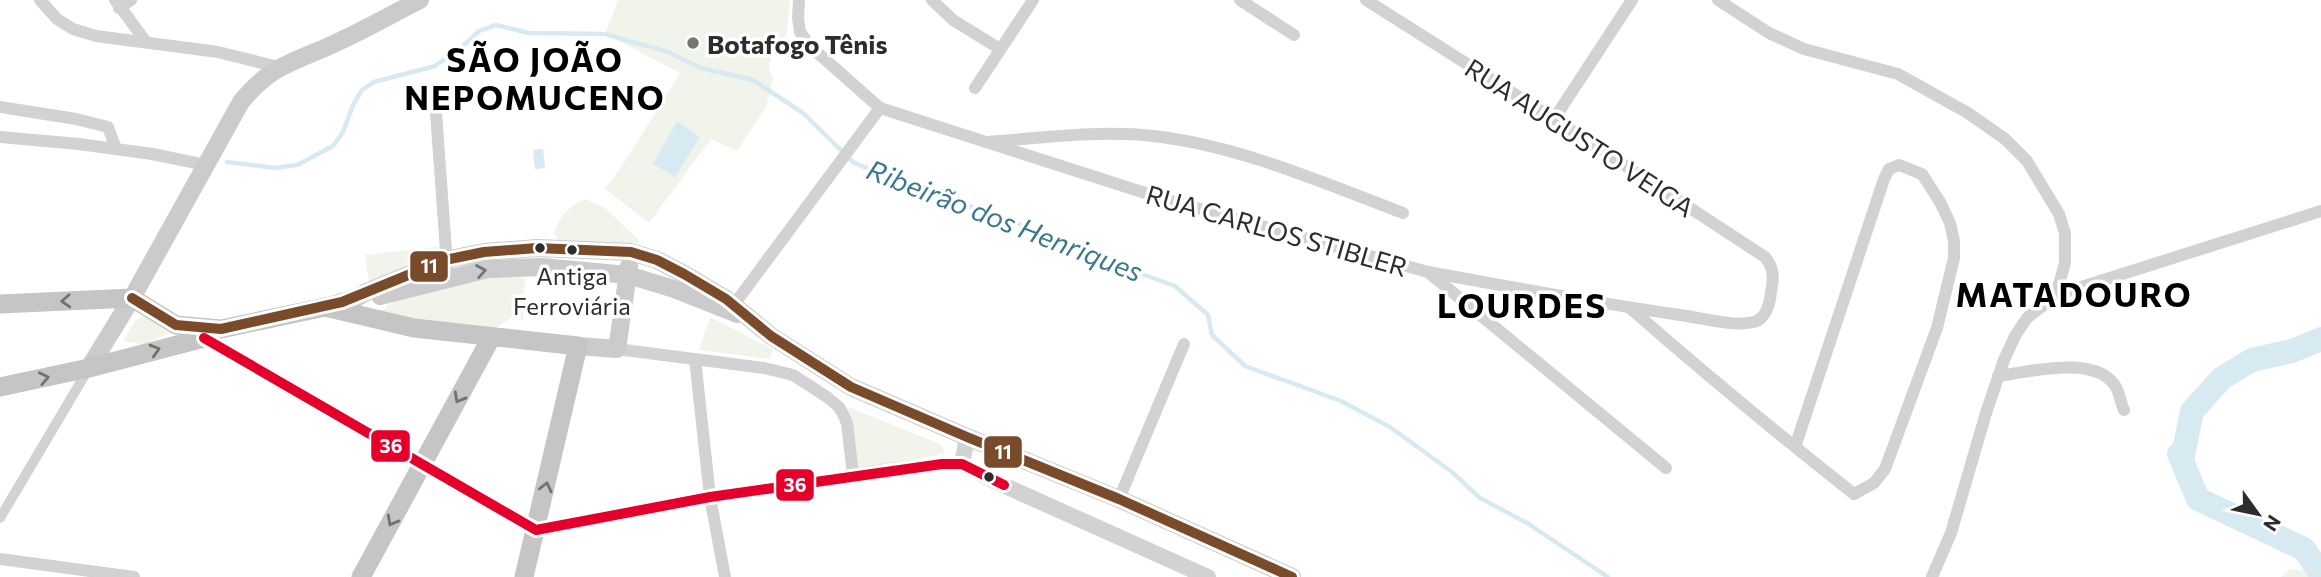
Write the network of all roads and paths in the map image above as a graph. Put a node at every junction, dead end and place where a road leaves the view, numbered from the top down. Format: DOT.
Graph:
graph roads {
  1 [pos="40,0"];
  2 [pos="131,0"];
  3 [pos="420,0"];
  4 [pos="799,0"];
  5 [pos="932,0"];
  6 [pos="1033,0"];
  7 [pos="1240,0"];
  8 [pos="1366,0"];
  9 [pos="1632,0"];
  10 [pos="1718,0"];
  11 [pos="117,4"];
  12 [pos="1294,35"];
  13 [pos="146,42"];
  14 [pos="1000,49"];
  15 [pos="278,67"];
  16 [pos="975,88"];
  17 [pos="0,107"];
  18 [pos="880,108"];
  19 [pos="436,113"];
  20 [pos="1554,119"];
  21 [pos="0,137"];
  22 [pos="981,142"];
  23 [pos="116,149"];
  24 [pos="206,165"];
  25 [pos="2321,211"];
  26 [pos="1403,213"];
  27 [pos="631,252"];
  28 [pos="445,260"];
  29 [pos="1428,272"];
  30 [pos="628,275"];
  31 [pos="2056,295"];
  32 [pos="132,298"];
  33 [pos="0,304"];
  34 [pos="325,307"];
  35 [pos="1630,308"];
  36 [pos="735,311"];
  37 [pos="212,333"];
  38 [pos="491,338"];
  39 [pos="1184,344"];
  40 [pos="578,346"];
  41 [pos="617,349"];
  42 [pos="695,359"];
  43 [pos="89,368"];
  44 [pos="1998,376"];
  45 [pos="0,387"];
  46 [pos="2123,410"];
  47 [pos="967,437"];
  48 [pos="1795,447"];
  49 [pos="962,464"];
  50 [pos="422,465"];
  51 [pos="1666,468"];
  52 [pos="853,475"];
  53 [pos="710,496"];
  54 [pos="1119,499"];
  55 [pos="0,518"];
  56 [pos="536,530"];
  57 [pos="0,559"];
  58 [pos="134,577"];
  59 [pos="361,577"];
  60 [pos="524,577"];
  61 [pos="725,577"];
  62 [pos="1208,577"];
  63 [pos="1292,577"];
  64 [pos="1932,577"];
  1 -- 13 [label="street"];
  2 -- 11 [label="street"];
  3 -- 15 [label="main road"];
  4 -- 18 [label="street"];
  5 -- 14 [label="street"];
  6 -- 14 [label="street"];
  7 -- 12 [label="street"];
  8 -- 20 [label="street, RUA AUGUSTO VEIGA"];
  9 -- 20 [label="street"];
  10 -- 31 [label="street"];
  11 -- 13 [label="street"];
  13 -- 15 [label="street"];
  14 -- 16 [label="street"];
  15 -- 24 [label="main road"];
  17 -- 23 [label="street"];
  18 -- 22 [label="street, RUA CARLOS STIBLER"];
  18 -- 36 [label="street"];
  19 -- 28 [label="street"];
  20 -- 35 [label="street, RUA AUGUSTO VEIGA"];
  21 -- 23 [label="street"];
  22 -- 26 [label="street"];
  22 -- 29 [label="street, RUA CARLOS STIBLER"];
  23 -- 24 [label="street"];
  24 -- 32 [label="main road"];
  25 -- 31 [label="street"];
  27 -- 28 [label="main road"];
  27 -- 30 [label="main road"];
  27 -- 36 [label="main road"];
  28 -- 30 [label="main road, one-way"];
  28 -- 34 [label="main road"];
  29 -- 35 [label="street"];
  29 -- 51 [label="street, RUA CARLOS STIBLER"];
  30 -- 36 [label="main road"];
  30 -- 41 [label="main road"];
  31 -- 44 [label="street"];
  32 -- 33 [label="main road, one-way"];
  32 -- 37 [label="main road"];
  32 -- 43 [label="main road"];
  34 -- 37 [label="main road"];
  34 -- 38 [label="main road"];
  35 -- 48 [label="street"];
  36 -- 47 [label="main road"];
  43 -- 37 [label="main road, one-way"];
  37 -- 50 [label="street"];
  38 -- 40 [label="main road"];
  38 -- 50 [label="main road, one-way"];
  39 -- 54 [label="street"];
  40 -- 41 [label="main road"];
  56 -- 40 [label="main road, one-way"];
  41 -- 42 [label="street"];
  42 -- 52 [label="street"];
  42 -- 53 [label="street"];
  45 -- 43 [label="main road, one-way"];
  43 -- 55 [label="street"];
  44 -- 46 [label="street"];
  44 -- 64 [label="street"];
  47 -- 49 [label="street"];
  47 -- 54 [label="main road"];
  48 -- 48 [label="street"];
  49 -- 52 [label="street"];
  49 -- 62 [label="street"];
  50 -- 56 [label="street"];
  50 -- 59 [label="main road, one-way"];
  52 -- 53 [label="street"];
  53 -- 56 [label="street"];
  53 -- 61 [label="street"];
  54 -- 63 [label="main road"];
  56 -- 60 [label="main road"];
  57 -- 58 [label="street"];
}
